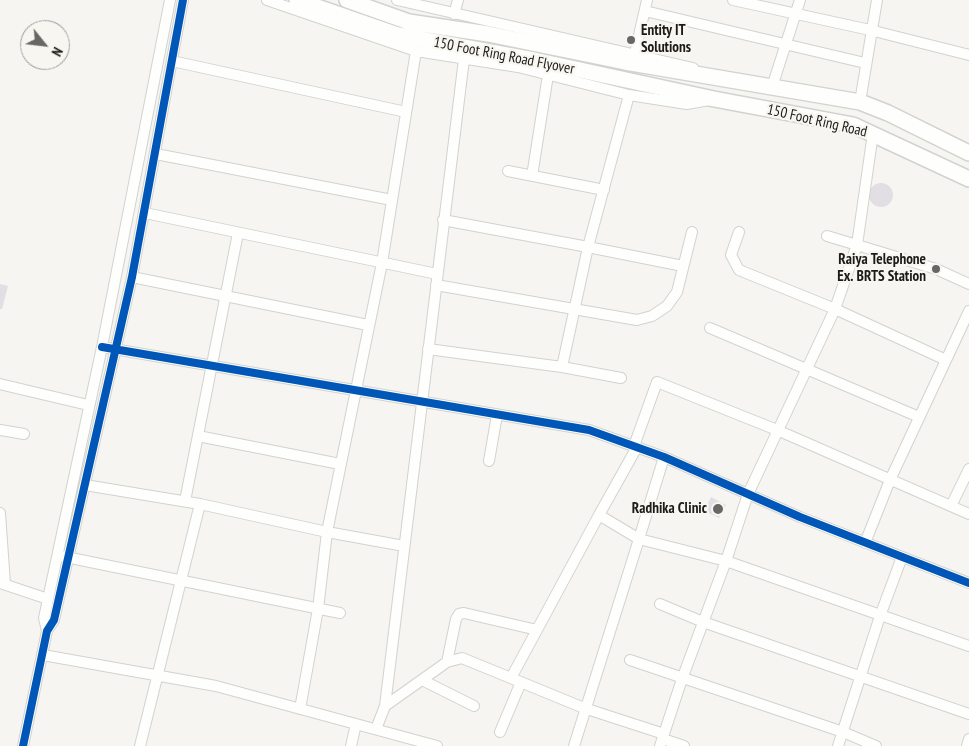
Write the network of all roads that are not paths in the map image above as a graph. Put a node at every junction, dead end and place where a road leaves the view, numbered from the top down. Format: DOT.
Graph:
graph roads {
  1 [pos="170,0"];
  2 [pos="183,0"];
  3 [pos="267,0"];
  4 [pos="297,0"];
  5 [pos="347,0"];
  6 [pos="397,0"];
  7 [pos="458,0"];
  8 [pos="647,0"];
  9 [pos="733,0"];
  10 [pos="800,0"];
  11 [pos="877,0"];
  12 [pos="645,11"];
  13 [pos="454,14"];
  14 [pos="796,14"];
  15 [pos="870,30"];
  16 [pos="785,44"];
  17 [pos="416,51"];
  18 [pos="635,53"];
  19 [pos="969,55"];
  20 [pos="464,59"];
  21 [pos="172,61"];
  22 [pos="865,63"];
  23 [pos="548,75"];
  24 [pos="716,76"];
  25 [pos="772,87"];
  26 [pos="629,95"];
  27 [pos="714,100"];
  28 [pos="860,102"];
  29 [pos="406,112"];
  30 [pos="873,133"];
  31 [pos="969,153"];
  32 [pos="156,154"];
  33 [pos="508,171"];
  34 [pos="532,176"];
  35 [pos="969,179"];
  36 [pos="604,190"];
  37 [pos="392,200"];
  38 [pos="145,213"];
  39 [pos="443,220"];
  40 [pos="238,232"];
  41 [pos="692,232"];
  42 [pos="739,232"];
  43 [pos="827,236"];
  44 [pos="858,245"];
  45 [pos="588,247"];
  46 [pos="382,263"];
  47 [pos="683,266"];
  48 [pos="437,274"];
  49 [pos="132,277"];
  50 [pos="969,284"];
  51 [pos="436,286"];
  52 [pos="226,297"];
  53 [pos="575,308"];
  54 [pos="836,309"];
  55 [pos="969,311"];
  56 [pos="368,325"];
  57 [pos="710,328"];
  58 [pos="102,348"];
  59 [pos="428,349"];
  60 [pos="115,350"];
  61 [pos="946,360"];
  62 [pos="213,366"];
  63 [pos="562,367"];
  64 [pos="808,370"];
  65 [pos="621,378"];
  66 [pos="0,384"];
  67 [pos="356,392"];
  68 [pos="422,402"];
  69 [pos="88,405"];
  70 [pos="497,415"];
  71 [pos="919,417"];
  72 [pos="0,430"];
  73 [pos="777,430"];
  74 [pos="24,434"];
  75 [pos="198,436"];
  76 [pos="635,447"];
  77 [pos="664,457"];
  78 [pos="489,461"];
  79 [pos="340,464"];
  80 [pos="969,469"];
  81 [pos="890,480"];
  82 [pos="85,485"];
  83 [pos="748,494"];
  84 [pos="185,502"];
  85 [pos="200,504"];
  86 [pos="951,506"];
  87 [pos="0,513"];
  88 [pos="969,514"];
  89 [pos="598,515"];
  90 [pos="327,532"];
  91 [pos="639,539"];
  92 [pos="865,542"];
  93 [pos="404,546"];
  94 [pos="62,557"];
  95 [pos="902,557"];
  96 [pos="726,561"];
  97 [pos="181,581"];
  98 [pos="969,583"];
  99 [pos="2,584"];
  100 [pos="48,599"];
  101 [pos="660,604"];
  102 [pos="318,609"];
  103 [pos="340,613"];
  104 [pos="880,616"];
  105 [pos="703,622"];
  106 [pos="536,630"];
  107 [pos="48,631"];
  108 [pos="969,646"];
  109 [pos="43,655"];
  110 [pos="630,660"];
  111 [pos="447,662"];
  112 [pos="158,676"];
  113 [pos="861,676"];
  114 [pos="511,678"];
  115 [pos="682,679"];
  116 [pos="422,680"];
  117 [pos="521,682"];
  118 [pos="385,706"];
  119 [pos="474,706"];
  120 [pos="584,708"];
  121 [pos="300,709"];
  122 [pos="969,714"];
  123 [pos="356,724"];
  124 [pos="376,729"];
  125 [pos="500,732"];
  126 [pos="843,732"];
  127 [pos="969,739"];
  128 [pos="662,740"];
  129 [pos="23,746"];
  130 [pos="140,746"];
  131 [pos="351,746"];
  132 [pos="437,746"];
  133 [pos="574,746"];
  134 [pos="684,746"];
  135 [pos="838,746"];
  136 [pos="876,746"];
  137 [pos="966,746"];
  1 -- 58 [label="street"];
  2 -- 21 [label="street"];
  3 -- 17 [label="street"];
  4 -- 27 [label="highway, 150 Foot Ring Road Flyover"];
  5 -- 24 [label="highway, 150 Foot Ring Road Flyover"];
  6 -- 13 [label="street"];
  7 -- 13 [label="street"];
  8 -- 12 [label="street"];
  9 -- 14 [label="street"];
  10 -- 14 [label="street"];
  11 -- 15 [label="street"];
  12 -- 16 [label="street"];
  12 -- 18 [label="street"];
  13 -- 18 [label="street"];
  14 -- 15 [label="street"];
  14 -- 16 [label="street"];
  15 -- 19 [label="street"];
  15 -- 22 [label="street"];
  16 -- 22 [label="street"];
  16 -- 25 [label="street"];
  17 -- 20 [label="street"];
  17 -- 29 [label="street"];
  18 -- 24 [label="street"];
  20 -- 23 [label="street"];
  20 -- 39 [label="street"];
  21 -- 29 [label="street"];
  21 -- 32 [label="street"];
  22 -- 28 [label="street"];
  23 -- 26 [label="street"];
  23 -- 34 [label="street"];
  24 -- 25 [label="highway, 150 Foot Ring Road"];
  25 -- 28 [label="highway, 150 Foot Ring Road"];
  26 -- 27 [label="street"];
  26 -- 36 [label="street"];
  27 -- 30 [label="highway, 150 Foot Ring Road"];
  28 -- 31 [label="highway, 150 Foot Ring Road"];
  29 -- 37 [label="street"];
  30 -- 35 [label="highway, 150 Foot Ring Road"];
  30 -- 44 [label="street"];
  32 -- 37 [label="street"];
  32 -- 38 [label="street"];
  33 -- 34 [label="street"];
  34 -- 36 [label="street"];
  36 -- 45 [label="street"];
  37 -- 46 [label="street"];
  38 -- 40 [label="street"];
  38 -- 49 [label="street"];
  39 -- 45 [label="street"];
  39 -- 48 [label="street"];
  40 -- 46 [label="street"];
  40 -- 52 [label="street"];
  41 -- 47 [label="street"];
  42 -- 54 [label="street"];
  43 -- 44 [label="street"];
  44 -- 50 [label="street"];
  44 -- 54 [label="street"];
  45 -- 47 [label="street"];
  45 -- 53 [label="street"];
  46 -- 48 [label="street"];
  46 -- 56 [label="street"];
  47 -- 53 [label="street"];
  48 -- 51 [label="street"];
  49 -- 52 [label="street"];
  49 -- 60 [label="street"];
  51 -- 53 [label="street"];
  51 -- 59 [label="street"];
  52 -- 56 [label="street"];
  52 -- 62 [label="street"];
  53 -- 63 [label="street"];
  54 -- 61 [label="street"];
  54 -- 64 [label="street"];
  55 -- 61 [label="street"];
  56 -- 67 [label="street"];
  57 -- 64 [label="street"];
  58 -- 60 [label="street"];
  58 -- 69 [label="street"];
  59 -- 63 [label="street"];
  59 -- 68 [label="street"];
  60 -- 62 [label="street"];
  60 -- 82 [label="street"];
  61 -- 71 [label="street"];
  62 -- 67 [label="street"];
  62 -- 75 [label="street"];
  63 -- 65 [label="street"];
  64 -- 71 [label="street"];
  64 -- 73 [label="street"];
  66 -- 69 [label="street"];
  67 -- 68 [label="street"];
  67 -- 79 [label="street"];
  68 -- 70 [label="street"];
  68 -- 93 [label="street"];
  69 -- 94 [label="street"];
  70 -- 76 [label="street"];
  70 -- 78 [label="street"];
  71 -- 81 [label="street"];
  72 -- 74 [label="street"];
  73 -- 76 [label="street"];
  73 -- 81 [label="street"];
  73 -- 83 [label="street"];
  75 -- 79 [label="street"];
  75 -- 84 [label="street"];
  76 -- 77 [label="street"];
  76 -- 89 [label="street"];
  77 -- 83 [label="street"];
  77 -- 91 [label="street"];
  79 -- 90 [label="street"];
  80 -- 86 [label="street"];
  81 -- 86 [label="street"];
  81 -- 92 [label="street"];
  82 -- 84 [label="street"];
  82 -- 94 [label="street"];
  83 -- 92 [label="street"];
  83 -- 96 [label="street"];
  84 -- 85 [label="street"];
  85 -- 90 [label="street"];
  85 -- 97 [label="street"];
  86 -- 88 [label="street"];
  87 -- 99 [label="street"];
  89 -- 91 [label="street"];
  89 -- 106 [label="street"];
  90 -- 93 [label="street"];
  90 -- 102 [label="street"];
  91 -- 96 [label="street"];
  91 -- 120 [label="street"];
  92 -- 95 [label="street"];
  93 -- 118 [label="street"];
  94 -- 97 [label="street"];
  94 -- 100 [label="street"];
  94 -- 107 [label="street"];
  95 -- 98 [label="street"];
  95 -- 104 [label="street"];
  96 -- 104 [label="street"];
  96 -- 105 [label="street"];
  97 -- 102 [label="street"];
  97 -- 112 [label="street"];
  99 -- 100 [label="street"];
  100 -- 107 [label="street"];
  101 -- 105 [label="street"];
  102 -- 103 [label="street"];
  102 -- 121 [label="street"];
  104 -- 108 [label="street"];
  104 -- 113 [label="street"];
  105 -- 113 [label="street"];
  105 -- 115 [label="street"];
  106 -- 111 [label="street"];
  106 -- 114 [label="street"];
  107 -- 109 [label="street"];
  109 -- 112 [label="street"];
  109 -- 129 [label="street"];
  110 -- 115 [label="street"];
  111 -- 114 [label="street"];
  111 -- 116 [label="street"];
  112 -- 121 [label="street"];
  112 -- 130 [label="street"];
  113 -- 122 [label="street"];
  113 -- 126 [label="street"];
  114 -- 117 [label="street"];
  115 -- 126 [label="street"];
  115 -- 128 [label="street"];
  116 -- 118 [label="street"];
  116 -- 119 [label="street"];
  117 -- 120 [label="street"];
  117 -- 125 [label="street"];
  118 -- 124 [label="street"];
  120 -- 128 [label="street"];
  120 -- 133 [label="street"];
  121 -- 123 [label="street"];
  123 -- 124 [label="street"];
  123 -- 131 [label="street"];
  124 -- 132 [label="street"];
  126 -- 135 [label="street"];
  126 -- 136 [label="street"];
  127 -- 137 [label="street"];
  128 -- 134 [label="street"];
}
